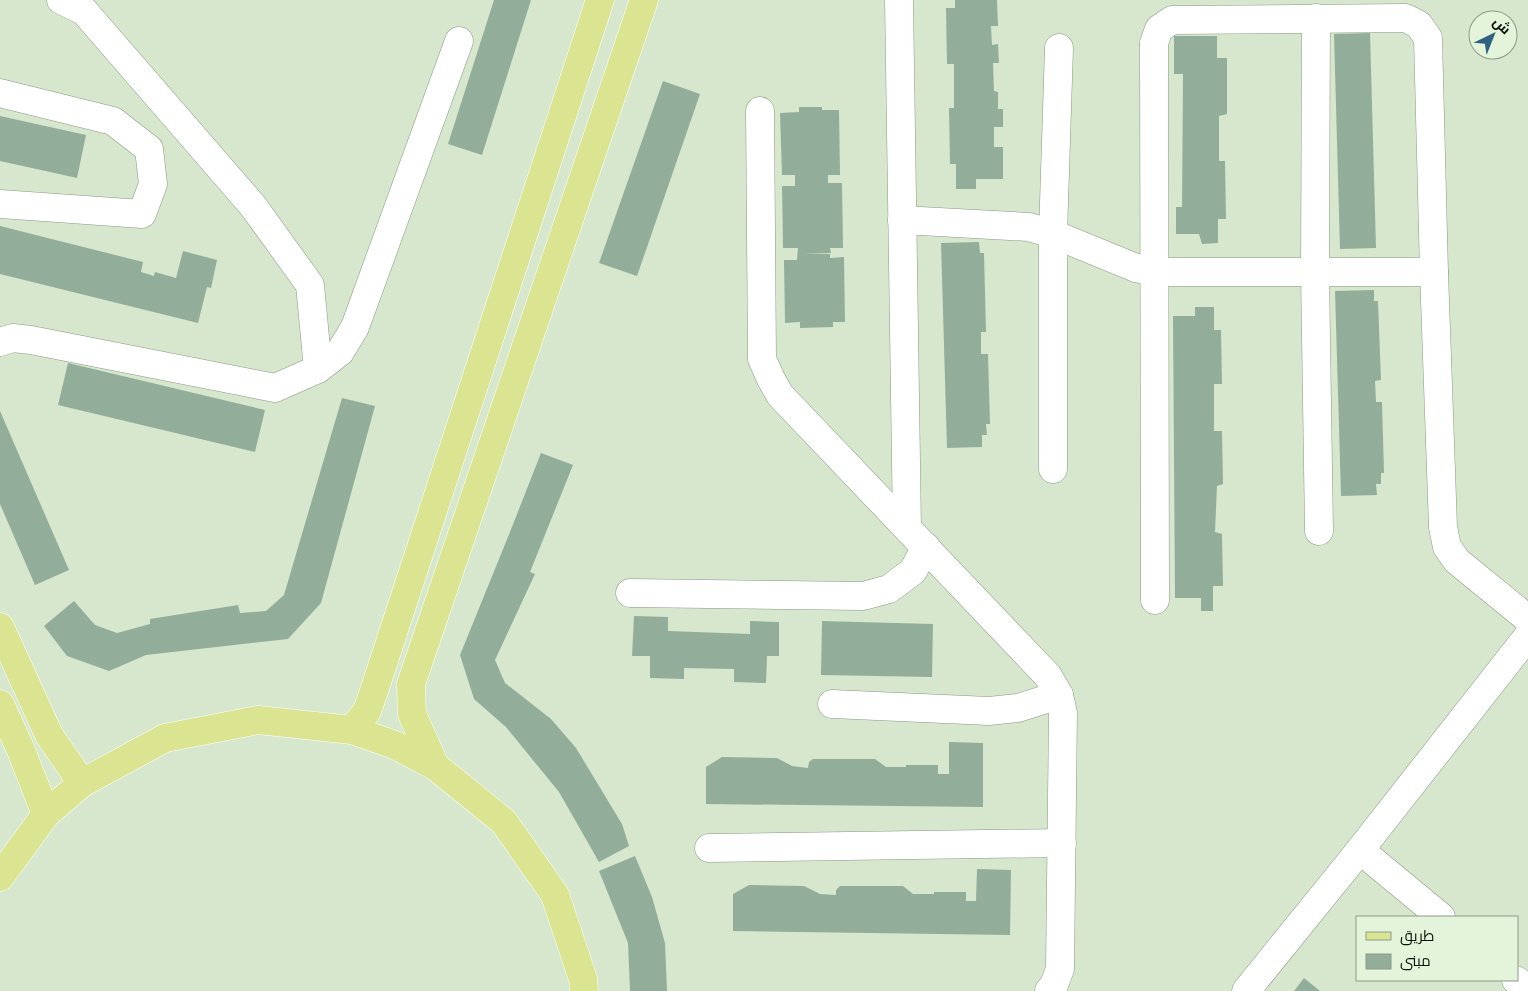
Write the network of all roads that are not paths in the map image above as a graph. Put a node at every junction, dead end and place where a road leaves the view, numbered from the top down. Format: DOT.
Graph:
graph roads {
  1 [pos="61,0"];
  2 [pos="600,0"];
  3 [pos="644,0"];
  4 [pos="898,0"];
  5 [pos="1316,18"];
  6 [pos="459,40"];
  7 [pos="1059,48"];
  8 [pos="0,93"];
  9 [pos="760,111"];
  10 [pos="0,204"];
  11 [pos="902,220"];
  12 [pos="1053,234"];
  13 [pos="1154,272"];
  14 [pos="1315,272"];
  15 [pos="1434,272"];
  16 [pos="0,342"];
  17 [pos="318,369"];
  18 [pos="1053,469"];
  19 [pos="1319,531"];
  20 [pos="916,538"];
  21 [pos="630,593"];
  22 [pos="1155,600"];
  23 [pos="1528,619"];
  24 [pos="0,627"];
  25 [pos="1528,636"];
  26 [pos="1059,695"];
  27 [pos="0,704"];
  28 [pos="832,704"];
  29 [pos="352,730"];
  30 [pos="435,766"];
  31 [pos="82,783"];
  32 [pos="46,814"];
  33 [pos="1062,843"];
  34 [pos="709,848"];
  35 [pos="1360,850"];
  36 [pos="0,877"];
  37 [pos="1440,916"];
  38 [pos="1517,981"];
  39 [pos="1056,989"];
  40 [pos="1528,990"];
  41 [pos="584,991"];
  42 [pos="1246,991"];
  1 -- 17 [label="street"];
  2 -- 29 [label="main road"];
  3 -- 30 [label="main road"];
  4 -- 11 [label="street"];
  5 -- 13 [label="street"];
  5 -- 14 [label="street"];
  5 -- 15 [label="street"];
  6 -- 17 [label="street"];
  7 -- 12 [label="street"];
  8 -- 10 [label="street"];
  9 -- 20 [label="street"];
  11 -- 12 [label="street"];
  11 -- 20 [label="street"];
  12 -- 13 [label="street"];
  12 -- 18 [label="street"];
  13 -- 14 [label="street"];
  13 -- 22 [label="street"];
  14 -- 15 [label="street"];
  14 -- 19 [label="street"];
  15 -- 23 [label="street"];
  16 -- 17 [label="street"];
  20 -- 21 [label="street"];
  20 -- 26 [label="street"];
  24 -- 31 [label="main road"];
  25 -- 35 [label="street"];
  26 -- 28 [label="street"];
  26 -- 33 [label="street"];
  27 -- 32 [label="main road"];
  29 -- 30 [label="main road"];
  29 -- 31 [label="main road"];
  30 -- 41 [label="main road"];
  31 -- 32 [label="main road"];
  32 -- 36 [label="main road"];
  33 -- 34 [label="street"];
  33 -- 39 [label="street"];
  35 -- 37 [label="street"];
  35 -- 42 [label="street"];
  38 -- 40 [label="street"];
}
